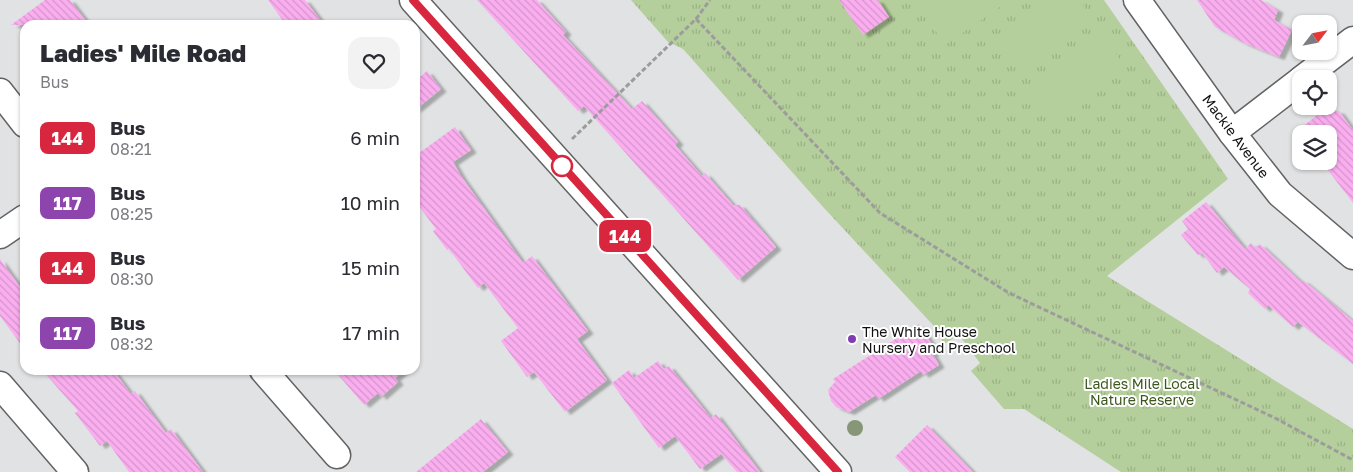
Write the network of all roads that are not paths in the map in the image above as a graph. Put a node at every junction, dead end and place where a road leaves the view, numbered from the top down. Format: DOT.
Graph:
graph roads {
  1 [pos="413,0"];
  2 [pos="1137,0"];
  3 [pos="1353,40"];
  4 [pos="1314,70"];
  5 [pos="1292,87"];
  6 [pos="0,92"];
  7 [pos="20,118"];
  8 [pos="1232,133"];
  9 [pos="20,221"];
  10 [pos="0,235"];
  11 [pos="1353,256"];
  12 [pos="267,375"];
  13 [pos="0,385"];
  14 [pos="337,455"];
  15 [pos="75,472"];
  16 [pos="838,472"];
  1 -- 16 [label="street"];
  2 -- 8 [label="street, Mackie Avenue"];
  3 -- 4 [label="street"];
  5 -- 8 [label="street"];
  6 -- 7 [label="street"];
  8 -- 11 [label="street, Mackie Avenue"];
  9 -- 10 [label="street"];
  12 -- 14 [label="street"];
  13 -- 15 [label="street"];
}
